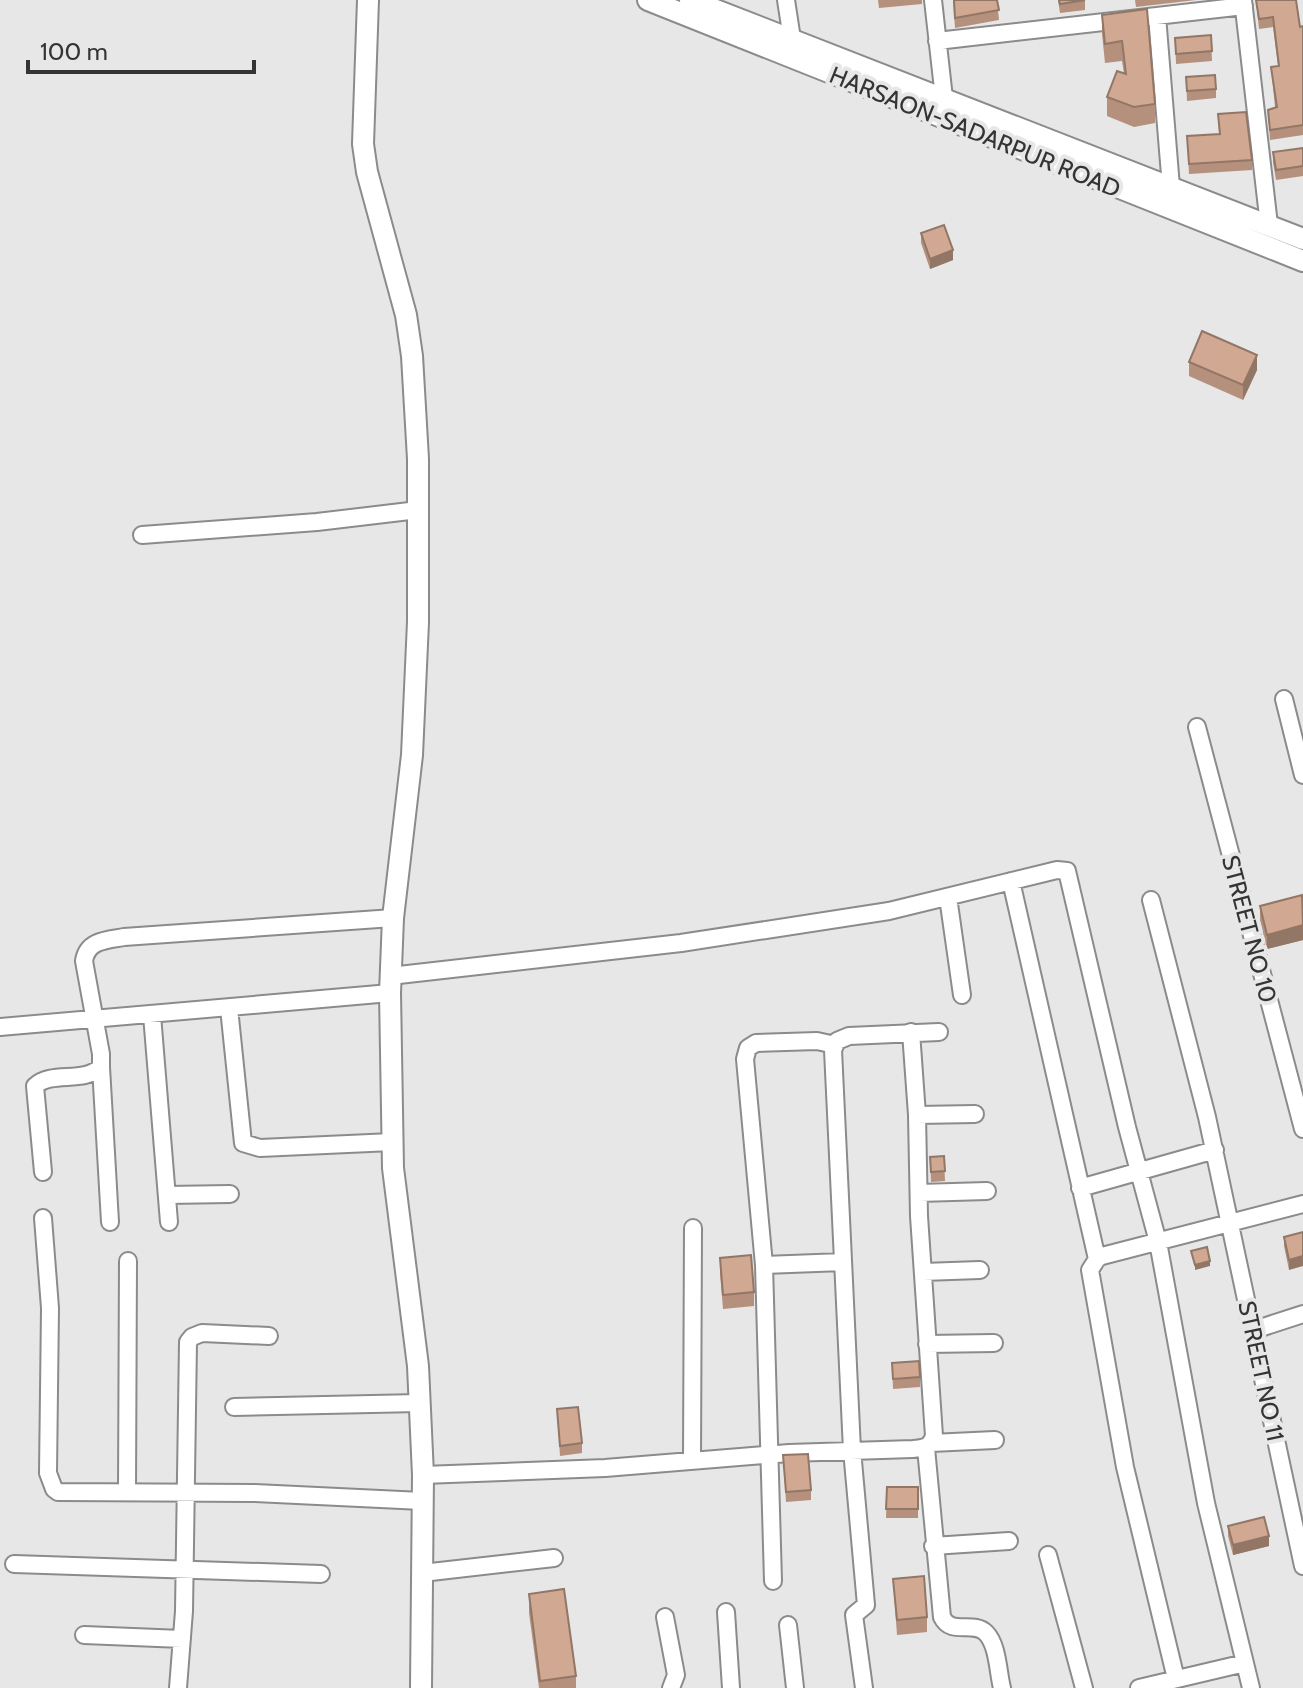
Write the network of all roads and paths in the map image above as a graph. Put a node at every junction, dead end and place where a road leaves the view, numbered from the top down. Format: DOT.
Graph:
graph roads {
  1 [pos="368,0"];
  2 [pos="648,0"];
  3 [pos="690,0"];
  4 [pos="786,0"];
  5 [pos="933,0"];
  6 [pos="1243,3"];
  7 [pos="1157,16"];
  8 [pos="792,39"];
  9 [pos="937,41"];
  10 [pos="944,98"];
  11 [pos="1171,187"];
  12 [pos="1269,225"];
  13 [pos="1303,239"];
  14 [pos="1303,261"];
  15 [pos="418,510"];
  16 [pos="142,535"];
  17 [pos="1284,699"];
  18 [pos="1197,727"];
  19 [pos="1299,740"];
  20 [pos="1303,775"];
  21 [pos="1011,881"];
  22 [pos="948,897"];
  23 [pos="1151,900"];
  24 [pos="393,918"];
  25 [pos="390,984"];
  26 [pos="962,995"];
  27 [pos="229,1008"];
  28 [pos="152,1015"];
  29 [pos="93,1020"];
  30 [pos="0,1027"];
  31 [pos="911,1032"];
  32 [pos="939,1032"];
  33 [pos="835,1045"];
  34 [pos="101,1067"];
  35 [pos="975,1114"];
  36 [pos="917,1115"];
  37 [pos="1303,1129"];
  38 [pos="392,1142"];
  39 [pos="1215,1150"];
  40 [pos="43,1172"];
  41 [pos="1139,1172"];
  42 [pos="1080,1188"];
  43 [pos="987,1191"];
  44 [pos="919,1193"];
  45 [pos="230,1194"];
  46 [pos="167,1195"];
  47 [pos="1303,1204"];
  48 [pos="43,1218"];
  49 [pos="110,1222"];
  50 [pos="169,1222"];
  51 [pos="1231,1223"];
  52 [pos="693,1228"];
  53 [pos="1158,1242"];
  54 [pos="1097,1259"];
  55 [pos="128,1261"];
  56 [pos="843,1262"];
  57 [pos="764,1265"];
  58 [pos="980,1270"];
  59 [pos="923,1272"];
  60 [pos="1303,1314"];
  61 [pos="1251,1331"];
  62 [pos="269,1336"];
  63 [pos="994,1343"];
  64 [pos="927,1344"];
  65 [pos="419,1403"];
  66 [pos="234,1407"];
  67 [pos="995,1440"];
  68 [pos="928,1446"];
  69 [pos="852,1450"];
  70 [pos="771,1455"];
  71 [pos="692,1461"];
  72 [pos="423,1475"];
  73 [pos="1295,1489"];
  74 [pos="127,1492"];
  75 [pos="184,1493"];
  76 [pos="422,1501"];
  77 [pos="1009,1541"];
  78 [pos="933,1546"];
  79 [pos="1048,1555"];
  80 [pos="554,1558"];
  81 [pos="14,1564"];
  82 [pos="1303,1566"];
  83 [pos="185,1570"];
  84 [pos="422,1573"];
  85 [pos="321,1574"];
  86 [pos="773,1581"];
  87 [pos="726,1612"];
  88 [pos="665,1617"];
  89 [pos="788,1625"];
  90 [pos="84,1635"];
  91 [pos="182,1639"];
  92 [pos="1245,1663"];
  93 [pos="1176,1679"];
  94 [pos="178,1688"];
  95 [pos="421,1688"];
  96 [pos="671,1688"];
  97 [pos="731,1688"];
  98 [pos="795,1688"];
  99 [pos="864,1688"];
  100 [pos="1002,1688"];
  101 [pos="1084,1688"];
  102 [pos="1139,1688"];
  103 [pos="1251,1688"];
  1 -- 15 [label="street"];
  2 -- 14 [label="street, HARSAON-SADARPUR ROAD"];
  3 -- 8 [label="street, HARSAON-SADARPUR ROAD"];
  4 -- 8 [label="street"];
  5 -- 9 [label="street"];
  6 -- 7 [label="street"];
  6 -- 12 [label="street"];
  7 -- 9 [label="street"];
  7 -- 11 [label="street"];
  8 -- 10 [label="street, HARSAON-SADARPUR ROAD"];
  9 -- 10 [label="street"];
  10 -- 11 [label="street, HARSAON-SADARPUR ROAD"];
  11 -- 12 [label="street, HARSAON-SADARPUR ROAD"];
  12 -- 13 [label="street, HARSAON-SADARPUR ROAD"];
  15 -- 16 [label="street"];
  15 -- 24 [label="street"];
  17 -- 19 [label="street"];
  18 -- 37 [label="street, STREET NO 10"];
  19 -- 20 [label="street"];
  21 -- 22 [label="street"];
  21 -- 41 [label="street"];
  21 -- 42 [label="street"];
  22 -- 25 [label="street"];
  22 -- 26 [label="street"];
  23 -- 39 [label="street, STREET NO 11"];
  24 -- 25 [label="street"];
  24 -- 29 [label="street"];
  25 -- 27 [label="street"];
  25 -- 38 [label="street"];
  27 -- 28 [label="street"];
  27 -- 38 [label="street"];
  28 -- 29 [label="street"];
  28 -- 46 [label="street"];
  29 -- 30 [label="street"];
  29 -- 34 [label="street"];
  31 -- 32 [label="street"];
  31 -- 33 [label="street"];
  31 -- 36 [label="street"];
  33 -- 56 [label="street"];
  33 -- 57 [label="street"];
  34 -- 40 [label="street"];
  34 -- 49 [label="street"];
  35 -- 36 [label="street"];
  36 -- 44 [label="street"];
  38 -- 65 [label="street"];
  39 -- 41 [label="street"];
  39 -- 51 [label="street, STREET NO 11"];
  41 -- 42 [label="street"];
  41 -- 53 [label="street"];
  42 -- 54 [label="street"];
  43 -- 44 [label="street"];
  44 -- 59 [label="street"];
  45 -- 46 [label="street"];
  46 -- 50 [label="street"];
  47 -- 51 [label="street"];
  48 -- 74 [label="street"];
  51 -- 53 [label="street"];
  51 -- 61 [label="street, STREET NO 11"];
  52 -- 71 [label="street"];
  53 -- 54 [label="street"];
  53 -- 92 [label="street"];
  54 -- 93 [label="street"];
  55 -- 74 [label="street"];
  56 -- 57 [label="street"];
  56 -- 69 [label="street"];
  57 -- 70 [label="street"];
  58 -- 59 [label="street"];
  59 -- 64 [label="street"];
  60 -- 61 [label="street"];
  61 -- 73 [label="street, STREET NO 11"];
  62 -- 75 [label="street"];
  63 -- 64 [label="street"];
  64 -- 68 [label="street"];
  65 -- 66 [label="street"];
  65 -- 72 [label="street"];
  67 -- 68 [label="street"];
  68 -- 69 [label="street"];
  68 -- 78 [label="street"];
  69 -- 70 [label="street"];
  69 -- 99 [label="street"];
  70 -- 71 [label="street"];
  70 -- 86 [label="street"];
  71 -- 72 [label="street"];
  72 -- 76 [label="street"];
  73 -- 82 [label="street, STREET NO 11"];
  74 -- 75 [label="street"];
  75 -- 76 [label="street"];
  75 -- 83 [label="street"];
  76 -- 84 [label="street"];
  77 -- 78 [label="street"];
  78 -- 100 [label="street"];
  79 -- 101 [label="street"];
  80 -- 84 [label="street"];
  81 -- 83 [label="street"];
  83 -- 85 [label="street"];
  83 -- 91 [label="street"];
  84 -- 95 [label="street"];
  87 -- 97 [label="street"];
  88 -- 96 [label="street"];
  89 -- 98 [label="street"];
  90 -- 91 [label="street"];
  91 -- 94 [label="street"];
  92 -- 93 [label="street"];
  92 -- 103 [label="street"];
  93 -- 102 [label="street"];
}
